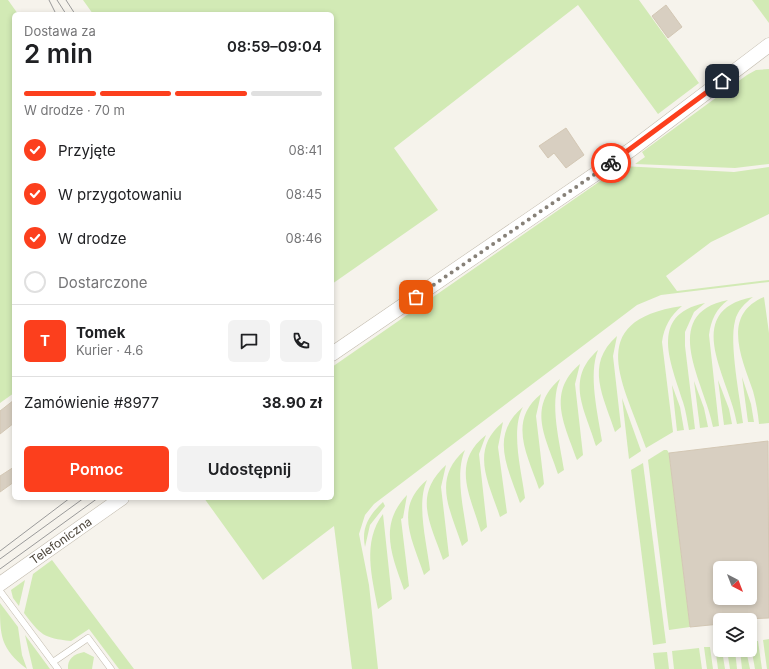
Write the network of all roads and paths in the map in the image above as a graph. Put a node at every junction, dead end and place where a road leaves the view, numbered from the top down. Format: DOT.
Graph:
graph roads {
  1 [pos="768,48"];
  2 [pos="334,353"];
  3 [pos="119,500"];
  4 [pos="0,584"];
  5 [pos="0,591"];
  6 [pos="54,662"];
  7 [pos="58,669"];
  8 [pos="111,669"];
  1 -- 2 [label="street"];
  3 -- 4 [label="street, Telefoniczna"];
  5 -- 6 [label="lane"];
  6 -- 7 [label="lane"];
  6 -- 8 [label="lane"];
}
